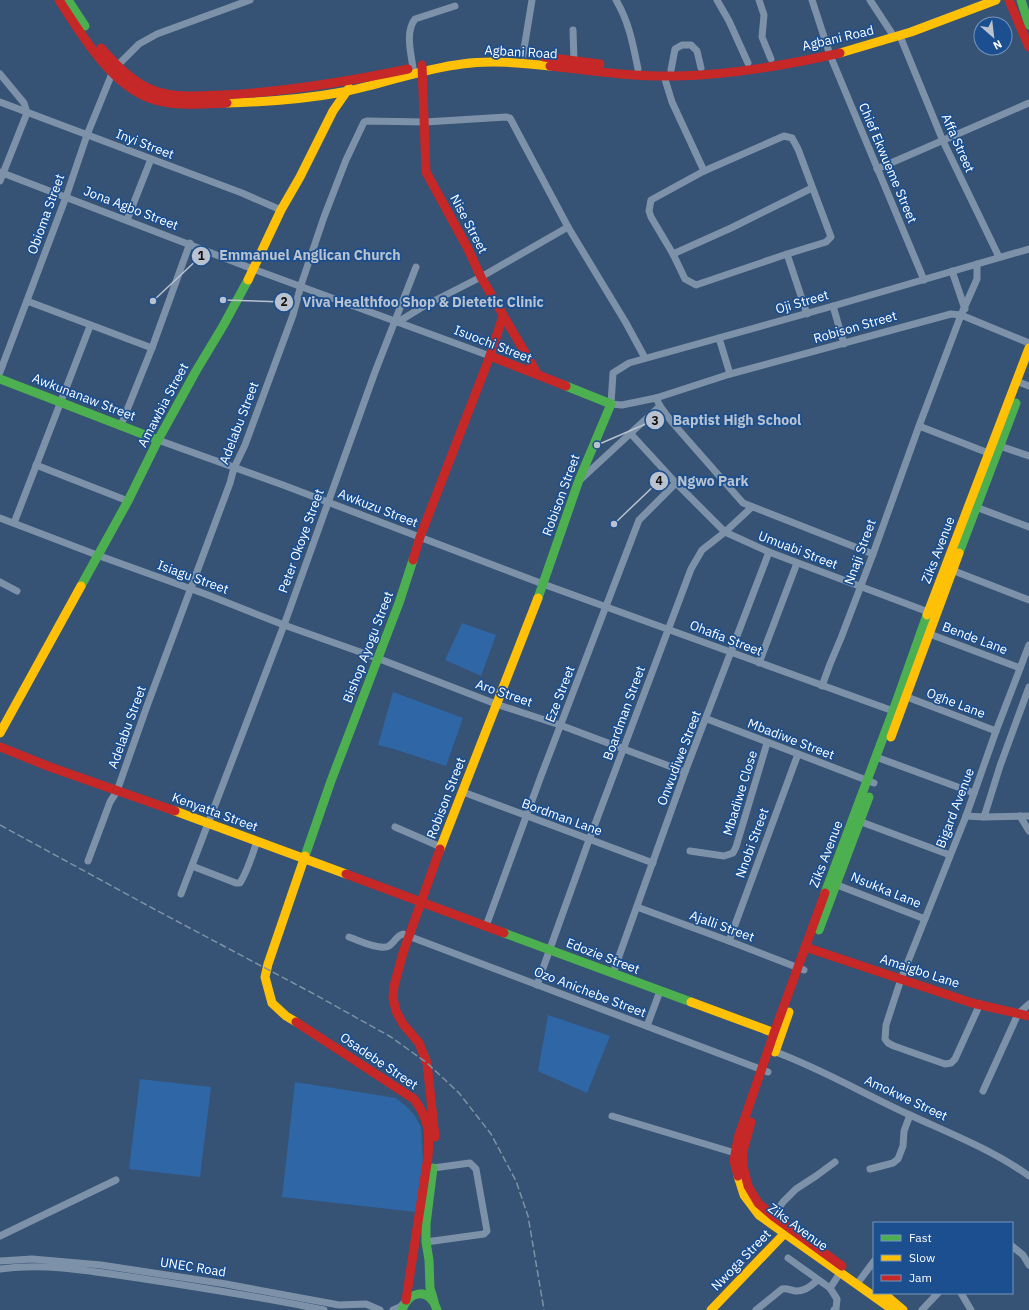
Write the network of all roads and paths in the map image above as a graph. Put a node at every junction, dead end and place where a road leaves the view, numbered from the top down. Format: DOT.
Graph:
graph roads {
  1 [pos="59,0"];
  2 [pos="68,0"];
  3 [pos="250,0"];
  4 [pos="532,0"];
  5 [pos="616,0"];
  6 [pos="717,0"];
  7 [pos="758,0"];
  8 [pos="812,0"];
  9 [pos="870,0"];
  10 [pos="979,0"];
  11 [pos="996,0"];
  12 [pos="1009,0"];
  13 [pos="1020,0"];
  14 [pos="455,6"];
  15 [pos="1029,25"];
  16 [pos="573,30"];
  17 [pos="891,32"];
  18 [pos="900,36"];
  19 [pos="1029,48"];
  20 [pos="829,52"];
  21 [pos="523,55"];
  22 [pos="771,59"];
  23 [pos="574,61"];
  24 [pos="748,63"];
  25 [pos="115,68"];
  26 [pos="701,68"];
  27 [pos="419,69"];
  28 [pos="638,69"];
  29 [pos="671,70"];
  30 [pos="0,74"];
  31 [pos="664,76"];
  32 [pos="352,81"];
  33 [pos="349,90"];
  34 [pos="0,102"];
  35 [pos="1029,103"];
  36 [pos="28,113"];
  37 [pos="425,122"];
  38 [pos="87,135"];
  39 [pos="943,141"];
  40 [pos="150,159"];
  41 [pos="877,169"];
  42 [pos="704,171"];
  43 [pos="1,173"];
  44 [pos="0,181"];
  45 [pos="812,188"];
  46 [pos="66,197"];
  47 [pos="280,210"];
  48 [pos="127,220"];
  49 [pos="568,227"];
  50 [pos="190,244"];
  51 [pos="1029,249"];
  52 [pos="673,254"];
  53 [pos="787,254"];
  54 [pos="999,257"];
  55 [pos="977,264"];
  56 [pos="416,267"];
  57 [pos="253,268"];
  58 [pos="952,271"];
  59 [pos="481,277"];
  60 [pos="924,280"];
  61 [pos="301,285"];
  62 [pos="27,301"];
  63 [pos="833,306"];
  64 [pos="963,312"];
  65 [pos="806,314"];
  66 [pos="503,316"];
  67 [pos="397,321"];
  68 [pos="90,326"];
  69 [pos="719,338"];
  70 [pos="1029,342"];
  71 [pos="844,344"];
  72 [pos="152,348"];
  73 [pos="1029,348"];
  74 [pos="490,356"];
  75 [pos="645,358"];
  76 [pos="1029,368"];
  77 [pos="0,372"];
  78 [pos="730,374"];
  79 [pos="538,375"];
  80 [pos="0,379"];
  81 [pos="1023,384"];
  82 [pos="656,398"];
  83 [pos="60,402"];
  84 [pos="611,404"];
  85 [pos="660,406"];
  86 [pos="121,425"];
  87 [pos="919,426"];
  88 [pos="631,434"];
  89 [pos="158,440"];
  90 [pos="996,445"];
  91 [pos="993,455"];
  92 [pos="1029,456"];
  93 [pos="36,465"];
  94 [pos="234,468"];
  95 [pos="580,480"];
  96 [pos="676,483"];
  97 [pos="128,501"];
  98 [pos="328,502"];
  99 [pos="973,506"];
  100 [pos="752,507"];
  101 [pos="0,518"];
  102 [pos="14,523"];
  103 [pos="1029,527"];
  104 [pos="725,532"];
  105 [pos="420,537"];
  106 [pos="769,552"];
  107 [pos="873,554"];
  108 [pos="97,555"];
  109 [pos="797,563"];
  110 [pos="948,569"];
  111 [pos="0,582"];
  112 [pos="543,584"];
  113 [pos="860,587"];
  114 [pos="191,589"];
  115 [pos="17,591"];
  116 [pos="1029,600"];
  117 [pos="606,607"];
  118 [pos="932,614"];
  119 [pos="284,625"];
  120 [pos="668,629"];
  121 [pos="925,632"];
  122 [pos="1029,644"];
  123 [pos="730,652"];
  124 [pos="378,658"];
  125 [pos="759,663"];
  126 [pos="1020,668"];
  127 [pos="822,686"];
  128 [pos="1029,687"];
  129 [pos="907,697"];
  130 [pos="496,704"];
  131 [pos="897,712"];
  132 [pos="707,719"];
  133 [pos="560,725"];
  134 [pos="996,731"];
  135 [pos="0,733"];
  136 [pos="767,743"];
  137 [pos="0,747"];
  138 [pos="624,749"];
  139 [pos="798,754"];
  140 [pos="880,758"];
  141 [pos="685,772"];
  142 [pos="870,782"];
  143 [pos="117,791"];
  144 [pos="463,792"];
  145 [pos="974,793"];
  146 [pos="526,816"];
  147 [pos="966,816"];
  148 [pos="1020,816"];
  149 [pos="1029,816"];
  150 [pos="984,818"];
  151 [pos="856,820"];
  152 [pos="208,823"];
  153 [pos="395,827"];
  154 [pos="1029,831"];
  155 [pos="589,840"];
  156 [pos="257,841"];
  157 [pos="441,847"];
  158 [pos="690,851"];
  159 [pos="950,855"];
  160 [pos="304,858"];
  161 [pos="88,861"];
  162 [pos="653,863"];
  163 [pos="192,866"];
  164 [pos="833,883"];
  165 [pos="181,894"];
  166 [pos="422,903"];
  167 [pos="637,907"];
  168 [pos="925,919"];
  169 [pos="486,926"];
  170 [pos="349,937"];
  171 [pos="410,937"];
  172 [pos="729,941"];
  173 [pos="808,948"];
  174 [pos="549,949"];
  175 [pos="801,969"];
  176 [pos="613,973"];
  177 [pos="900,979"];
  178 [pos="537,985"];
  179 [pos="267,990"];
  180 [pos="660,991"];
  181 [pos="980,1004"];
  182 [pos="1029,1004"];
  183 [pos="1018,1014"];
  184 [pos="1029,1016"];
  185 [pos="647,1026"];
  186 [pos="778,1034"];
  187 [pos="772,1050"];
  188 [pos="764,1071"];
  189 [pos="983,1091"];
  190 [pos="433,1109"];
  191 [pos="422,1110"];
  192 [pos="910,1115"];
  193 [pos="612,1116"];
  194 [pos="735,1153"];
  195 [pos="835,1162"];
  196 [pos="433,1168"];
  197 [pos="870,1169"];
  198 [pos="1029,1176"];
  199 [pos="116,1180"];
  200 [pos="773,1216"];
  201 [pos="786,1230"];
  202 [pos="0,1236"];
  203 [pos="426,1242"];
  204 [pos="1013,1247"];
  205 [pos="788,1258"];
  206 [pos="0,1261"];
  207 [pos="873,1262"];
  208 [pos="1029,1266"];
  209 [pos="0,1268"];
  210 [pos="840,1273"];
  211 [pos="818,1280"];
  212 [pos="858,1281"];
  213 [pos="873,1287"];
  214 [pos="225,1288"];
  215 [pos="830,1288"];
  216 [pos="873,1294"];
  217 [pos="873,1294"];
  218 [pos="884,1294"];
  219 [pos="937,1294"];
  220 [pos="962,1294"];
  221 [pos="406,1300"];
  222 [pos="434,1301"];
  223 [pos="324,1310"];
  224 [pos="380,1310"];
  225 [pos="393,1310"];
  226 [pos="402,1310"];
  227 [pos="437,1310"];
  228 [pos="711,1310"];
  229 [pos="756,1310"];
  230 [pos="836,1310"];
  231 [pos="892,1310"];
  232 [pos="903,1310"];
  233 [pos="922,1310"];
  234 [pos="971,1310"];
  1 -- 25 [label="main road, Agbani Road"];
  2 -- 25 [label="main road, Agbani Road"];
  3 -- 25 [label="street"];
  4 -- 21 [label="street"];
  5 -- 28 [label="street"];
  6 -- 24 [label="street"];
  7 -- 22 [label="street"];
  8 -- 20 [label="street, Chief Ekwueme Street"];
  9 -- 17 [label="street"];
  10 -- 17 [label="main road, Agbani Road"];
  11 -- 18 [label="main road, Agbani Road"];
  12 -- 19 [label="main road"];
  13 -- 15 [label="main road"];
  14 -- 27 [label="street"];
  16 -- 23 [label="street"];
  17 -- 20 [label="main road, Agbani Road"];
  18 -- 20 [label="main road, Agbani Road"];
  18 -- 39 [label="street, Affa Street"];
  20 -- 22 [label="main road, Agbani Road"];
  20 -- 31 [label="main road, Agbani Road"];
  20 -- 41 [label="street, Chief Ekwueme Street"];
  21 -- 23 [label="main road, Agbani Road"];
  21 -- 27 [label="main road, Agbani Road"];
  22 -- 24 [label="main road, Agbani Road"];
  23 -- 28 [label="main road, Agbani Road"];
  24 -- 26 [label="main road, Agbani Road"];
  25 -- 32 [label="main road, Agbani Road"];
  25 -- 33 [label="main road, Agbani Road"];
  25 -- 38 [label="street, Obioma Street"];
  26 -- 29 [label="main road, Agbani Road"];
  26 -- 29 [label="street"];
  27 -- 31 [label="main road, Agbani Road"];
  27 -- 32 [label="main road, Agbani Road"];
  27 -- 33 [label="main road, Agbani Road"];
  27 -- 37 [label="main road, Nise Street"];
  28 -- 29 [label="main road, Agbani Road"];
  30 -- 36 [label="street"];
  31 -- 42 [label="street"];
  32 -- 33 [label="main road, Amawbia Street"];
  33 -- 47 [label="main road, Amawbia Street"];
  34 -- 36 [label="street, Inyi Street"];
  35 -- 39 [label="street"];
  36 -- 38 [label="street, Inyi Street"];
  36 -- 43 [label="street"];
  37 -- 49 [label="street"];
  37 -- 59 [label="main road, Nise Street"];
  37 -- 61 [label="street, Adelabu Street"];
  38 -- 40 [label="street, Inyi Street"];
  38 -- 46 [label="street, Obioma Street"];
  39 -- 41 [label="street"];
  39 -- 54 [label="street, Affa Street"];
  40 -- 47 [label="street, Inyi Street"];
  40 -- 48 [label="street"];
  41 -- 60 [label="street, Chief Ekwueme Street"];
  42 -- 45 [label="street"];
  42 -- 52 [label="street"];
  43 -- 44 [label="street"];
  43 -- 46 [label="street, Jona Agbo Street"];
  45 -- 52 [label="street"];
  45 -- 53 [label="street"];
  46 -- 48 [label="street, Jona Agbo Street"];
  46 -- 62 [label="street, Obioma Street"];
  47 -- 57 [label="main road, Amawbia Street"];
  48 -- 50 [label="street, Jona Agbo Street"];
  49 -- 59 [label="street"];
  49 -- 75 [label="street"];
  50 -- 57 [label="street, Jona Agbo Street"];
  50 -- 72 [label="street"];
  51 -- 54 [label="street, Oji Street"];
  52 -- 53 [label="street"];
  53 -- 65 [label="street"];
  54 -- 55 [label="street, Oji Street"];
  55 -- 58 [label="street, Oji Street"];
  55 -- 64 [label="street, Nnaji Street"];
  56 -- 67 [label="street, Peter Okoye Street"];
  57 -- 61 [label="street, Isuochi Street"];
  57 -- 89 [label="main road, Amawbia Street"];
  58 -- 60 [label="street, Oji Street"];
  58 -- 64 [label="street"];
  59 -- 66 [label="main road, Nise Street"];
  59 -- 67 [label="street"];
  60 -- 63 [label="street, Oji Street"];
  61 -- 67 [label="street, Isuochi Street"];
  61 -- 94 [label="street, Adelabu Street"];
  62 -- 68 [label="street"];
  62 -- 77 [label="street, Obioma Street"];
  63 -- 65 [label="street, Oji Street"];
  63 -- 71 [label="street"];
  64 -- 70 [label="street"];
  64 -- 71 [label="street, Robison Street"];
  64 -- 87 [label="street, Nnaji Street"];
  65 -- 69 [label="street, Oji Street"];
  66 -- 74 [label="main road, Bishop Ayogu Street"];
  66 -- 79 [label="main road, Nise Street"];
  67 -- 74 [label="street, Isuochi Street"];
  67 -- 98 [label="street, Peter Okoye Street"];
  68 -- 72 [label="street"];
  68 -- 83 [label="street"];
  69 -- 75 [label="street, Oji Street"];
  69 -- 78 [label="street"];
  71 -- 78 [label="street, Robison Street"];
  72 -- 86 [label="street"];
  73 -- 81 [label="main road, Ziks Avenue"];
  74 -- 79 [label="main road, Isuochi Street"];
  74 -- 105 [label="main road, Bishop Ayogu Street"];
  75 -- 84 [label="street, Oji Street"];
  76 -- 81 [label="main road, Ziks Avenue"];
  78 -- 82 [label="street, Robison Street"];
  79 -- 84 [label="main road, Isuochi Street"];
  80 -- 83 [label="main road, Awkunanaw Street"];
  81 -- 90 [label="main road, Ziks Avenue"];
  82 -- 84 [label="street, Robison Street"];
  82 -- 85 [label="street"];
  83 -- 86 [label="main road, Awkunanaw Street"];
  83 -- 93 [label="street"];
  84 -- 95 [label="main road, Robison Street"];
  85 -- 88 [label="street"];
  85 -- 100 [label="street"];
  86 -- 89 [label="main road, Awkunanaw Street"];
  87 -- 91 [label="street"];
  87 -- 107 [label="street, Nnaji Street"];
  88 -- 95 [label="street"];
  88 -- 96 [label="street, Umuabi Street"];
  89 -- 94 [label="street, Awkuzu Street"];
  89 -- 97 [label="main road, Amawbia Street"];
  90 -- 91 [label="main road, Ziks Avenue"];
  90 -- 92 [label="street"];
  91 -- 99 [label="main road, Ziks Avenue"];
  93 -- 97 [label="street"];
  93 -- 102 [label="street"];
  94 -- 98 [label="street, Awkuzu Street"];
  94 -- 114 [label="street, Adelabu Street"];
  95 -- 112 [label="main road, Robison Street"];
  96 -- 104 [label="street, Umuabi Street"];
  96 -- 117 [label="street, Eze Street"];
  97 -- 108 [label="main road, Amawbia Street"];
  98 -- 105 [label="street, Awkuzu Street"];
  98 -- 119 [label="street, Peter Okoye Street"];
  99 -- 103 [label="street"];
  99 -- 110 [label="main road, Ziks Avenue"];
  100 -- 104 [label="street, Boardman Street"];
  100 -- 107 [label="street"];
  101 -- 102 [label="street, Isiagu Street"];
  102 -- 108 [label="street, Isiagu Street"];
  104 -- 106 [label="street, Umuabi Street"];
  104 -- 120 [label="street, Boardman Street"];
  105 -- 112 [label="street, Awkuzu Street"];
  105 -- 124 [label="main road, Bishop Ayogu Street"];
  106 -- 109 [label="street, Umuabi Street"];
  106 -- 123 [label="street, Onwudiwe Street"];
  107 -- 113 [label="street, Nnaji Street"];
  108 -- 114 [label="street, Isiagu Street"];
  108 -- 135 [label="main road, Amawbia Street"];
  109 -- 113 [label="street, Umuabi Street"];
  109 -- 125 [label="street"];
  110 -- 116 [label="street"];
  110 -- 118 [label="main road, Ziks Avenue"];
  111 -- 115 [label="street"];
  112 -- 117 [label="street, Ohafia Street"];
  112 -- 130 [label="main road, Robison Street"];
  113 -- 118 [label="street, Umuabi Street"];
  113 -- 127 [label="street, Nnaji Street"];
  114 -- 119 [label="street, Isiagu Street"];
  114 -- 143 [label="street, Adelabu Street"];
  117 -- 120 [label="street, Ohafia Street"];
  117 -- 133 [label="street, Eze Street"];
  118 -- 121 [label="main road, Ziks Avenue"];
  119 -- 124 [label="street, Isiagu Street"];
  119 -- 152 [label="street, Peter Okoye Street"];
  120 -- 123 [label="street, Ohafia Street"];
  120 -- 138 [label="street, Boardman Street"];
  121 -- 126 [label="street, Bende Lane"];
  121 -- 129 [label="main road, Ziks Avenue"];
  121 -- 131 [label="main road, Ziks Avenue"];
  122 -- 126 [label="street, Bigard Avenue"];
  123 -- 125 [label="street, Ohafia Street"];
  123 -- 132 [label="street, Onwudiwe Street"];
  124 -- 130 [label="street, Aro Street"];
  124 -- 160 [label="main road, Bishop Ayogu Street"];
  125 -- 127 [label="street, Ohafia Street"];
  126 -- 134 [label="street, Bigard Avenue"];
  127 -- 131 [label="street, Ohafia Street"];
  128 -- 150 [label="street"];
  129 -- 131 [label="main road, Ziks Avenue"];
  129 -- 134 [label="street, Oghe Lane"];
  130 -- 133 [label="street, Aro Street"];
  130 -- 144 [label="main road, Robison Street"];
  131 -- 140 [label="main road, Ziks Avenue"];
  132 -- 136 [label="street, Mbadiwe Street"];
  132 -- 141 [label="street, Onwudiwe Street"];
  133 -- 138 [label="street, Aro Street"];
  133 -- 146 [label="street, Eze Street"];
  134 -- 145 [label="street, Bigard Avenue"];
  136 -- 139 [label="street, Mbadiwe Street"];
  136 -- 158 [label="street, Mbadiwe Close"];
  137 -- 143 [label="main road, Kenyatta Street"];
  138 -- 141 [label="street, Aro Street"];
  138 -- 155 [label="street, Boardman Street"];
  139 -- 142 [label="street, Mbadiwe Street"];
  139 -- 172 [label="street, Nnobi Street"];
  140 -- 142 [label="main road, Ziks Avenue"];
  140 -- 145 [label="street"];
  141 -- 162 [label="street, Onwudiwe Street"];
  142 -- 151 [label="main road, Ziks Avenue"];
  143 -- 152 [label="main road, Kenyatta Street"];
  143 -- 161 [label="street, Adelabu Street"];
  144 -- 146 [label="street, Bordman Lane"];
  144 -- 157 [label="main road, Robison Street"];
  145 -- 147 [label="street, Bigard Avenue"];
  146 -- 155 [label="street, Bordman Lane"];
  146 -- 169 [label="street, Eze Street"];
  147 -- 150 [label="street"];
  147 -- 159 [label="street, Bigard Avenue"];
  148 -- 149 [label="street"];
  148 -- 150 [label="street"];
  148 -- 154 [label="street"];
  151 -- 159 [label="street"];
  151 -- 164 [label="main road, Ziks Avenue"];
  152 -- 156 [label="main road, Kenyatta Street"];
  152 -- 163 [label="street, Peter Okoye Street"];
  153 -- 157 [label="street"];
  155 -- 162 [label="street, Bordman Lane"];
  155 -- 174 [label="street, Boardman Street"];
  156 -- 160 [label="main road, Kenyatta Street"];
  156 -- 163 [label="street"];
  157 -- 166 [label="main road, Robison Street"];
  159 -- 168 [label="street, Bigard Avenue"];
  160 -- 166 [label="main road, Kenyatta Street"];
  160 -- 179 [label="main road, Bishop Ayogu Street"];
  162 -- 167 [label="street, Onwudiwe Street"];
  163 -- 165 [label="street, Peter Okoye Street"];
  164 -- 168 [label="street, Nsukka Lane"];
  164 -- 173 [label="main road, Ziks Avenue"];
  166 -- 169 [label="main road, Edozie Street"];
  166 -- 171 [label="main road, Robison Street"];
  167 -- 172 [label="street, Ajalli Street"];
  167 -- 176 [label="street, Onwudiwe Street"];
  168 -- 177 [label="street, Bigard Avenue"];
  169 -- 174 [label="main road, Edozie Street"];
  170 -- 171 [label="street"];
  171 -- 178 [label="street, Ozo Anichebe Street"];
  171 -- 190 [label="main road, Osadebe Street"];
  172 -- 175 [label="street, Ajalli Street"];
  173 -- 175 [label="main road, Ziks Avenue"];
  173 -- 177 [label="main road, Amaigbo Lane"];
  174 -- 176 [label="main road, Edozie Street"];
  174 -- 178 [label="street, Boardman Street"];
  175 -- 186 [label="main road, Ziks Avenue"];
  176 -- 180 [label="main road, Edozie Street"];
  177 -- 181 [label="main road, Amaigbo Lane"];
  177 -- 181 [label="street, Bigard Avenue"];
  178 -- 185 [label="street, Ozo Anichebe Street"];
  179 -- 191 [label="main road, Osadebe Street"];
  180 -- 185 [label="street"];
  180 -- 186 [label="main road, Edozie Street"];
  181 -- 183 [label="main road, Amaigbo Lane"];
  182 -- 183 [label="street"];
  183 -- 184 [label="main road, Amaigbo Lane"];
  183 -- 189 [label="street"];
  185 -- 188 [label="street, Ozo Anichebe Street"];
  186 -- 187 [label="main road, Ziks Avenue"];
  187 -- 188 [label="main road, Ziks Avenue"];
  187 -- 192 [label="street, Amokwe Street"];
  188 -- 194 [label="main road, Ziks Avenue"];
  188 -- 200 [label="main road, Ziks Avenue"];
  190 -- 191 [label="main road"];
  190 -- 196 [label="main road, Osadebe Street"];
  191 -- 221 [label="main road, Osadebe Street"];
  192 -- 197 [label="street"];
  192 -- 198 [label="street, Amokwe Street"];
  193 -- 194 [label="street"];
  194 -- 201 [label="main road, Ziks Avenue"];
  195 -- 200 [label="street"];
  196 -- 203 [label="main road, Osadebe Street"];
  196 -- 203 [label="street"];
  199 -- 202 [label="street"];
  200 -- 201 [label="main road, Ziks Avenue"];
  201 -- 210 [label="main road, Ziks Avenue"];
  201 -- 212 [label="main road, Ziks Avenue"];
  201 -- 228 [label="main road, Nwoga Street"];
  203 -- 222 [label="main road, Osadebe Street"];
  204 -- 208 [label="street"];
  205 -- 211 [label="street"];
  206 -- 214 [label="street, UNEC Road"];
  207 -- 212 [label="street"];
  209 -- 214 [label="street, UNEC Road"];
  210 -- 212 [label="main road, Ziks Avenue"];
  210 -- 215 [label="street"];
  211 -- 215 [label="street"];
  211 -- 229 [label="street"];
  212 -- 213 [label="main road, Ziks Avenue"];
  212 -- 216 [label="main road, Ziks Avenue"];
  214 -- 223 [label="street, UNEC Road"];
  214 -- 224 [label="street, UNEC Road"];
  215 -- 230 [label="street"];
  217 -- 231 [label="main road, Ziks Avenue"];
  218 -- 232 [label="main road"];
  219 -- 233 [label="street"];
  220 -- 234 [label="street"];
  221 -- 222 [label="main road"];
  221 -- 225 [label="street"];
  221 -- 226 [label="main road, Osadebe Street"];
  222 -- 227 [label="main road, Osadebe Street"];
}
